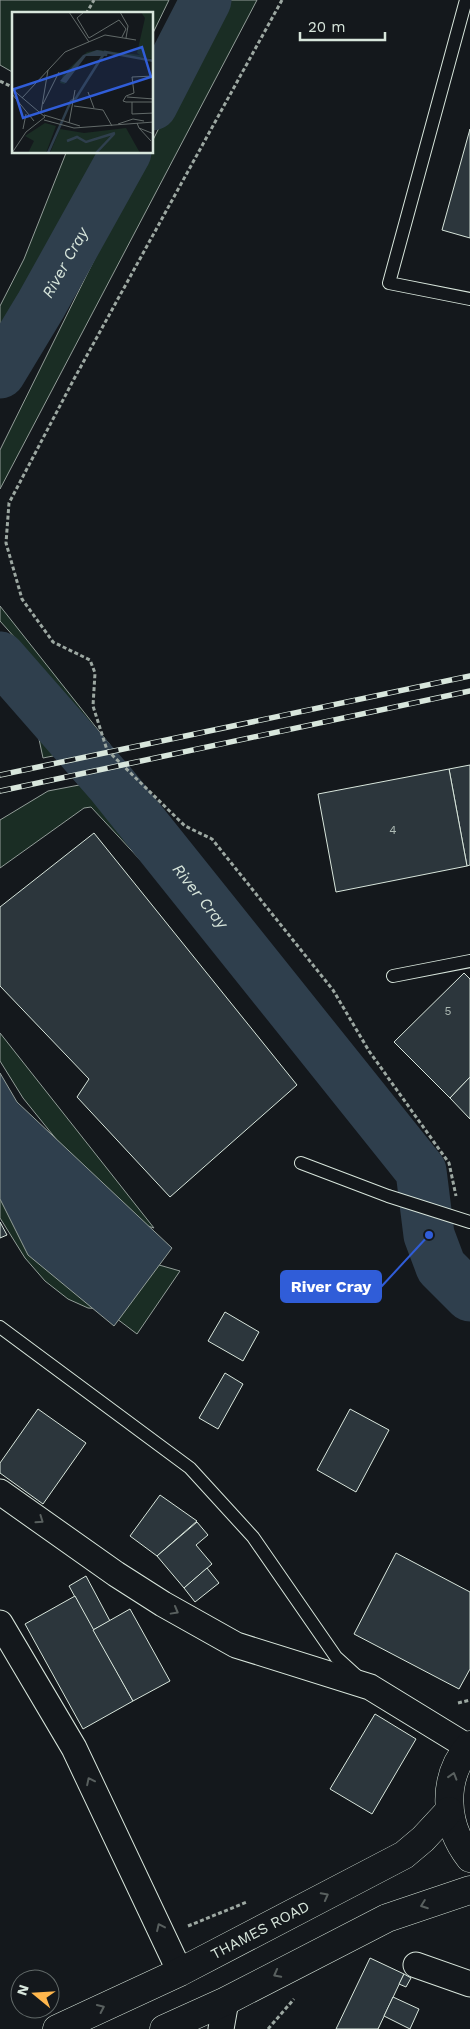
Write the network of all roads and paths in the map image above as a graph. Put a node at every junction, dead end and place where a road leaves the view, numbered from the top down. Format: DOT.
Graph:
graph roads {
  1 [pos="94,0"];
  2 [pos="282,0"];
  3 [pos="466,0"];
  4 [pos="87,12"];
  5 [pos="0,81"];
  6 [pos="12,87"];
  7 [pos="470,299"];
  8 [pos="470,962"];
  9 [pos="392,976"];
  10 [pos="301,1163"];
  11 [pos="468,1222"];
  12 [pos="0,1327"];
  13 [pos="0,1492"];
  14 [pos="0,1623"];
  15 [pos="370,1687"];
  16 [pos="470,1700"];
  17 [pos="458,1703"];
  18 [pos="469,1746"];
  19 [pos="449,1811"];
  20 [pos="470,1858"];
  21 [pos="470,1890"];
  22 [pos="253,1900"];
  23 [pos="180,1930"];
  24 [pos="416,1965"];
  25 [pos="180,1972"];
  26 [pos="470,1984"];
  27 [pos="226,2001"];
  28 [pos="57,2029"];
  29 [pos="164,2029"];
  30 [pos="221,2029"];
  1 -- 4 [label="path"];
  2 -- 11 [label="path"];
  3 -- 7 [label="lane"];
  5 -- 6 [label="path"];
  8 -- 9 [label="lane"];
  10 -- 11 [label="lane"];
  12 -- 15 [label="lane"];
  13 -- 15 [label="street, one-way"];
  25 -- 14 [label="street, one-way"];
  15 -- 18 [label="street"];
  16 -- 17 [label="path"];
  19 -- 18 [label="main road, one-way"];
  19 -- 20 [label="main road"];
  25 -- 19 [label="main road, THAMES ROAD, one-way"];
  21 -- 27 [label="main road, one-way"];
  22 -- 23 [label="path"];
  24 -- 26 [label="street"];
  28 -- 25 [label="main road, THAMES ROAD, one-way"];
  27 -- 29 [label="main road"];
  27 -- 30 [label="street"];
}
